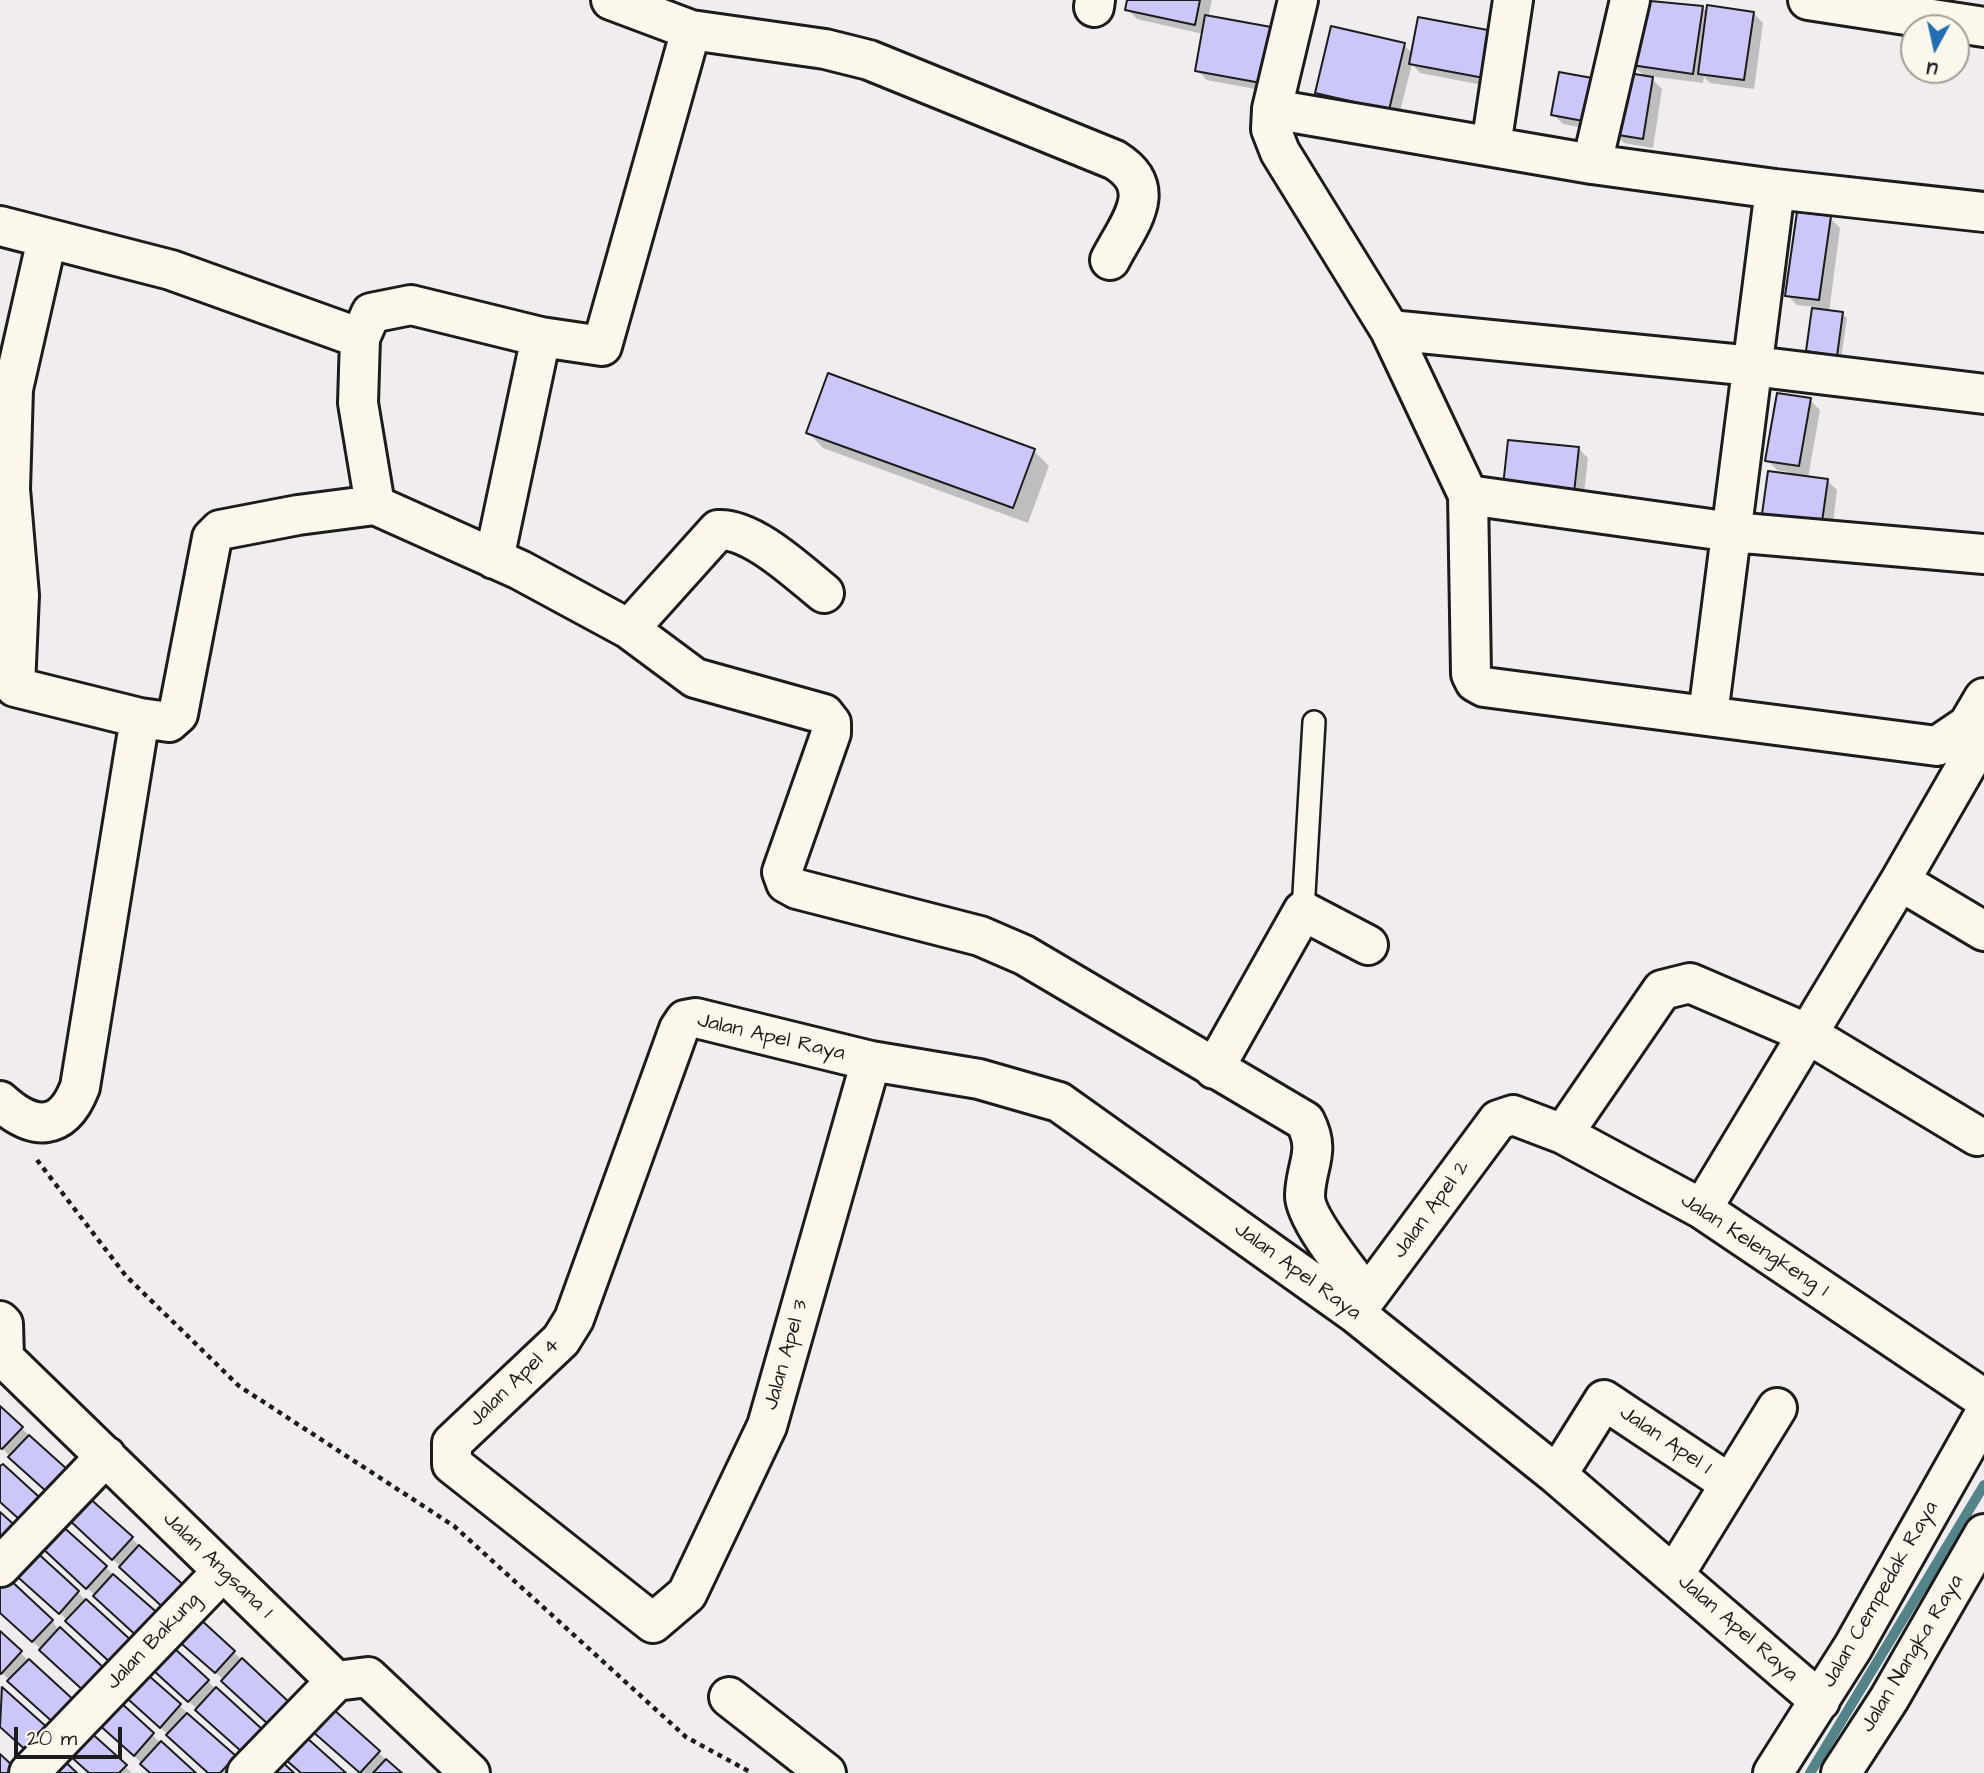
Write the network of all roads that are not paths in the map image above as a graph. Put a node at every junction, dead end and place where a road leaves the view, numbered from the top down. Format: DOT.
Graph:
graph roads {
  1 [pos="611,0"];
  2 [pos="1298,0"];
  3 [pos="1513,0"];
  4 [pos="1630,0"];
  5 [pos="1808,0"];
  6 [pos="1984,27"];
  7 [pos="691,30"];
  8 [pos="1272,109"];
  9 [pos="1491,146"];
  10 [pos="1592,163"];
  11 [pos="1775,189"];
  12 [pos="1984,212"];
  13 [pos="0,226"];
  14 [pos="47,239"];
  15 [pos="1110,260"];
  16 [pos="1390,330"];
  17 [pos="541,337"];
  18 [pos="360,338"];
  19 [pos="1752,366"];
  20 [pos="1984,394"];
  21 [pos="1468,495"];
  22 [pos="375,505"];
  23 [pos="1732,532"];
  24 [pos="1984,554"];
  25 [pos="494,559"];
  26 [pos="824,593"];
  27 [pos="629,629"];
  28 [pos="8,687"];
  29 [pos="1984,698"];
  30 [pos="1708,715"];
  31 [pos="140,718"];
  32 [pos="1314,722"];
  33 [pos="1984,735"];
  34 [pos="1900,881"];
  35 [pos="1303,911"];
  36 [pos="1984,931"];
  37 [pos="1368,945"];
  38 [pos="685,1020"];
  39 [pos="1806,1033"];
  40 [pos="871,1061"];
  41 [pos="1214,1069"];
  42 [pos="0,1101"];
  43 [pos="1513,1115"];
  44 [pos="1563,1134"];
  45 [pos="1978,1136"];
  46 [pos="1702,1209"];
  47 [pos="1361,1304"];
  48 [pos="1,1346"];
  49 [pos="1984,1399"];
  50 [pos="1777,1408"];
  51 [pos="1984,1415"];
  52 [pos="106,1456"];
  53 [pos="1557,1475"];
  54 [pos="1730,1484"];
  55 [pos="1984,1534"];
  56 [pos="0,1567"];
  57 [pos="222,1572"];
  58 [pos="1674,1575"];
  59 [pos="653,1623"];
  60 [pos="336,1681"];
  61 [pos="729,1697"];
  62 [pos="1820,1701"];
  63 [pos="29,1773"];
  64 [pos="247,1773"];
  65 [pos="469,1773"];
  66 [pos="827,1773"];
  67 [pos="1773,1773"];
  68 [pos="1841,1773"];
  1 -- 7 [label="street"];
  2 -- 8 [label="street"];
  3 -- 9 [label="street"];
  4 -- 10 [label="street"];
  5 -- 6 [label="street"];
  7 -- 15 [label="street"];
  7 -- 17 [label="street"];
  8 -- 9 [label="street"];
  8 -- 16 [label="street"];
  9 -- 10 [label="street"];
  10 -- 11 [label="street"];
  11 -- 12 [label="street"];
  11 -- 19 [label="street"];
  13 -- 14 [label="street"];
  14 -- 18 [label="street"];
  14 -- 28 [label="street"];
  16 -- 19 [label="street"];
  16 -- 21 [label="street"];
  17 -- 18 [label="street"];
  17 -- 25 [label="street"];
  18 -- 22 [label="street"];
  19 -- 20 [label="street"];
  19 -- 23 [label="street"];
  21 -- 23 [label="street"];
  21 -- 30 [label="street"];
  22 -- 25 [label="street"];
  22 -- 31 [label="street"];
  23 -- 24 [label="street"];
  23 -- 30 [label="street"];
  25 -- 27 [label="street"];
  26 -- 27 [label="street"];
  27 -- 41 [label="street"];
  28 -- 31 [label="street"];
  29 -- 30 [label="street"];
  31 -- 42 [label="street"];
  32 -- 35 [label="lane"];
  33 -- 34 [label="street"];
  34 -- 36 [label="street"];
  34 -- 39 [label="street"];
  35 -- 37 [label="street"];
  35 -- 41 [label="street"];
  38 -- 40 [label="street, Jalan Apel Raya"];
  38 -- 59 [label="street, Jalan Apel 4"];
  39 -- 44 [label="street"];
  39 -- 45 [label="street"];
  39 -- 46 [label="street"];
  40 -- 47 [label="street, Jalan Apel Raya"];
  40 -- 59 [label="street, Jalan Apel 3"];
  41 -- 47 [label="street"];
  43 -- 44 [label="street, Jalan Kelengkeng 1"];
  43 -- 47 [label="street, Jalan Apel 2"];
  44 -- 46 [label="street, Jalan Kelengkeng 1"];
  46 -- 49 [label="street, Jalan Kelengkeng 1"];
  47 -- 53 [label="street, Jalan Apel Raya"];
  48 -- 52 [label="street, Jalan Angsana 1"];
  50 -- 54 [label="street, Jalan Apel 1"];
  51 -- 62 [label="street, Jalan Cempedak Raya"];
  52 -- 56 [label="street"];
  52 -- 57 [label="street, Jalan Angsana 1"];
  53 -- 54 [label="street, Jalan Apel 1"];
  53 -- 58 [label="street, Jalan Apel Raya"];
  54 -- 58 [label="street, Jalan Apel 1"];
  55 -- 68 [label="street, Jalan Nangka Raya"];
  57 -- 60 [label="street, Jalan Angsana 1"];
  57 -- 63 [label="street, Jalan Bakung"];
  58 -- 62 [label="street, Jalan Apel Raya"];
  60 -- 64 [label="street"];
  60 -- 65 [label="street"];
  61 -- 66 [label="street"];
  62 -- 67 [label="street, Jalan Cempedak Raya"];
}
